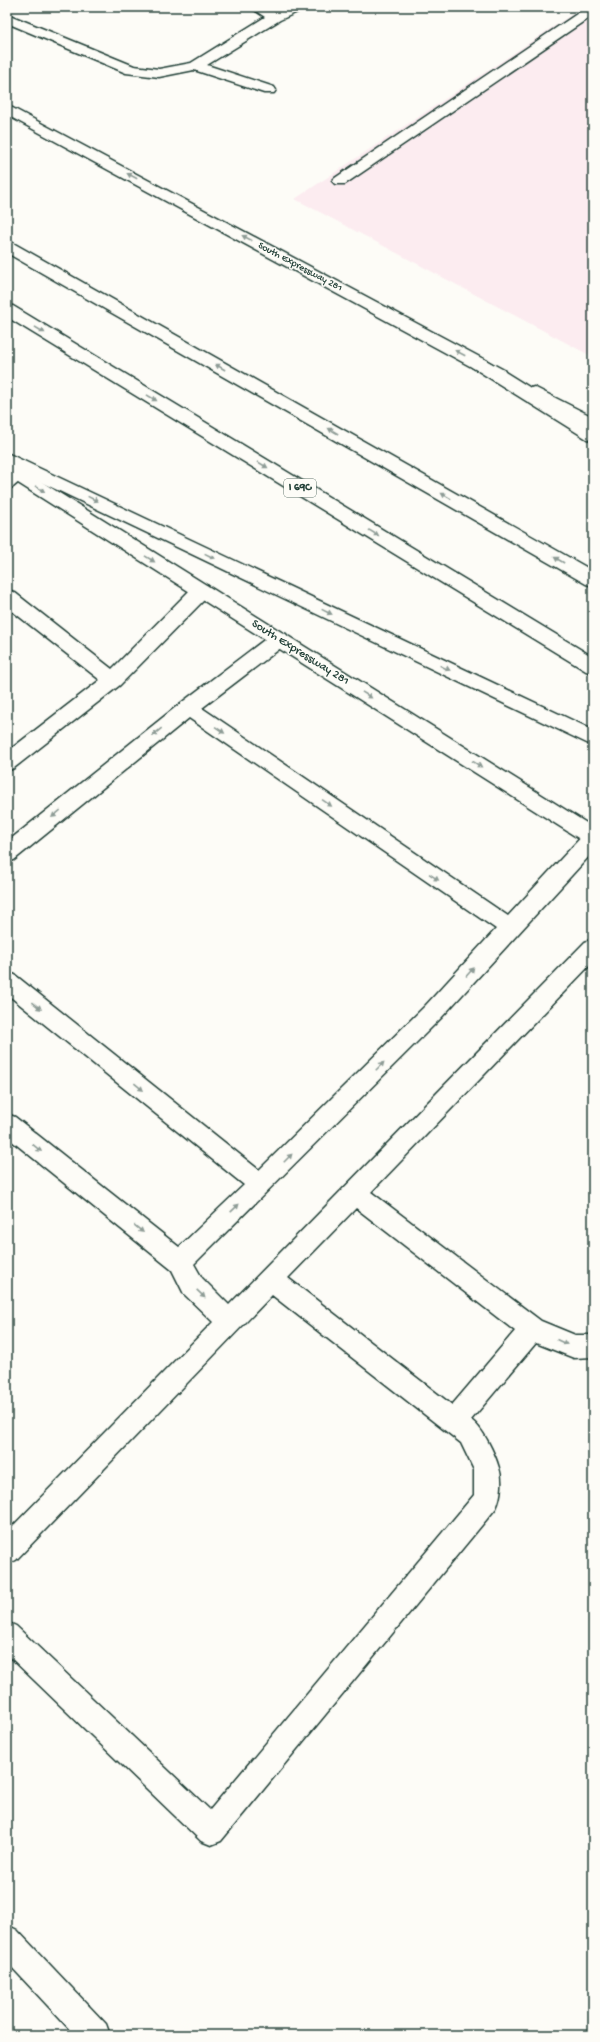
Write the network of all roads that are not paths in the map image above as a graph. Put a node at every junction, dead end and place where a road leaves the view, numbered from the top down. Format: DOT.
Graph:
graph roads {
  1 [pos="257,7"];
  2 [pos="297,7"];
  3 [pos="593,8"];
  4 [pos="275,17"];
  5 [pos="7,18"];
  6 [pos="195,66"];
  7 [pos="269,90"];
  8 [pos="7,109"];
  9 [pos="340,181"];
  10 [pos="7,246"];
  11 [pos="7,310"];
  12 [pos="478,363"];
  13 [pos="593,424"];
  14 [pos="593,435"];
  15 [pos="7,458"];
  16 [pos="11,476"];
  17 [pos="593,579"];
  18 [pos="201,591"];
  19 [pos="7,597"];
  20 [pos="279,639"];
  21 [pos="593,666"];
  22 [pos="113,680"];
  23 [pos="188,708"];
  24 [pos="593,739"];
  25 [pos="7,763"];
  26 [pos="593,838"];
  27 [pos="7,854"];
  28 [pos="510,928"];
  29 [pos="593,948"];
  30 [pos="7,981"];
  31 [pos="7,1124"];
  32 [pos="260,1184"];
  33 [pos="355,1193"];
  34 [pos="180,1262"];
  35 [pos="271,1279"];
  36 [pos="230,1322"];
  37 [pos="532,1329"];
  38 [pos="593,1346"];
  39 [pos="454,1421"];
  40 [pos="7,1551"];
  41 [pos="7,1635"];
  42 [pos="7,1940"];
  43 [pos="96,2035"];
  1 -- 4 [label="main road"];
  2 -- 4 [label="main road"];
  3 -- 9 [label="main road"];
  4 -- 6 [label="main road"];
  5 -- 6 [label="main road"];
  6 -- 7 [label="main road"];
  12 -- 8 [label="main road, South Expressway 281, one-way"];
  17 -- 10 [label="main road, one-way"];
  11 -- 21 [label="main road, I 69C, one-way"];
  12 -- 13 [label="main road, South Expressway 281"];
  12 -- 14 [label="main road"];
  15 -- 24 [label="main road, one-way"];
  16 -- 18 [label="main road, South Expressway 281, one-way"];
  18 -- 20 [label="main road, South Expressway 281"];
  18 -- 22 [label="main road"];
  19 -- 22 [label="main road"];
  20 -- 23 [label="main road"];
  20 -- 26 [label="main road, South Expressway 281, one-way"];
  22 -- 25 [label="main road"];
  23 -- 27 [label="main road, one-way"];
  23 -- 28 [label="main road, one-way"];
  26 -- 28 [label="main road"];
  32 -- 28 [label="main road, one-way"];
  29 -- 33 [label="main road"];
  30 -- 32 [label="main road, one-way"];
  31 -- 34 [label="main road, one-way"];
  34 -- 32 [label="main road, one-way"];
  33 -- 35 [label="main road"];
  33 -- 37 [label="main road"];
  34 -- 36 [label="main road, one-way"];
  35 -- 36 [label="main road"];
  35 -- 39 [label="main road"];
  36 -- 40 [label="main road"];
  37 -- 38 [label="main road, one-way"];
  37 -- 39 [label="main road"];
  39 -- 41 [label="main road"];
  42 -- 43 [label="main road"];
}
